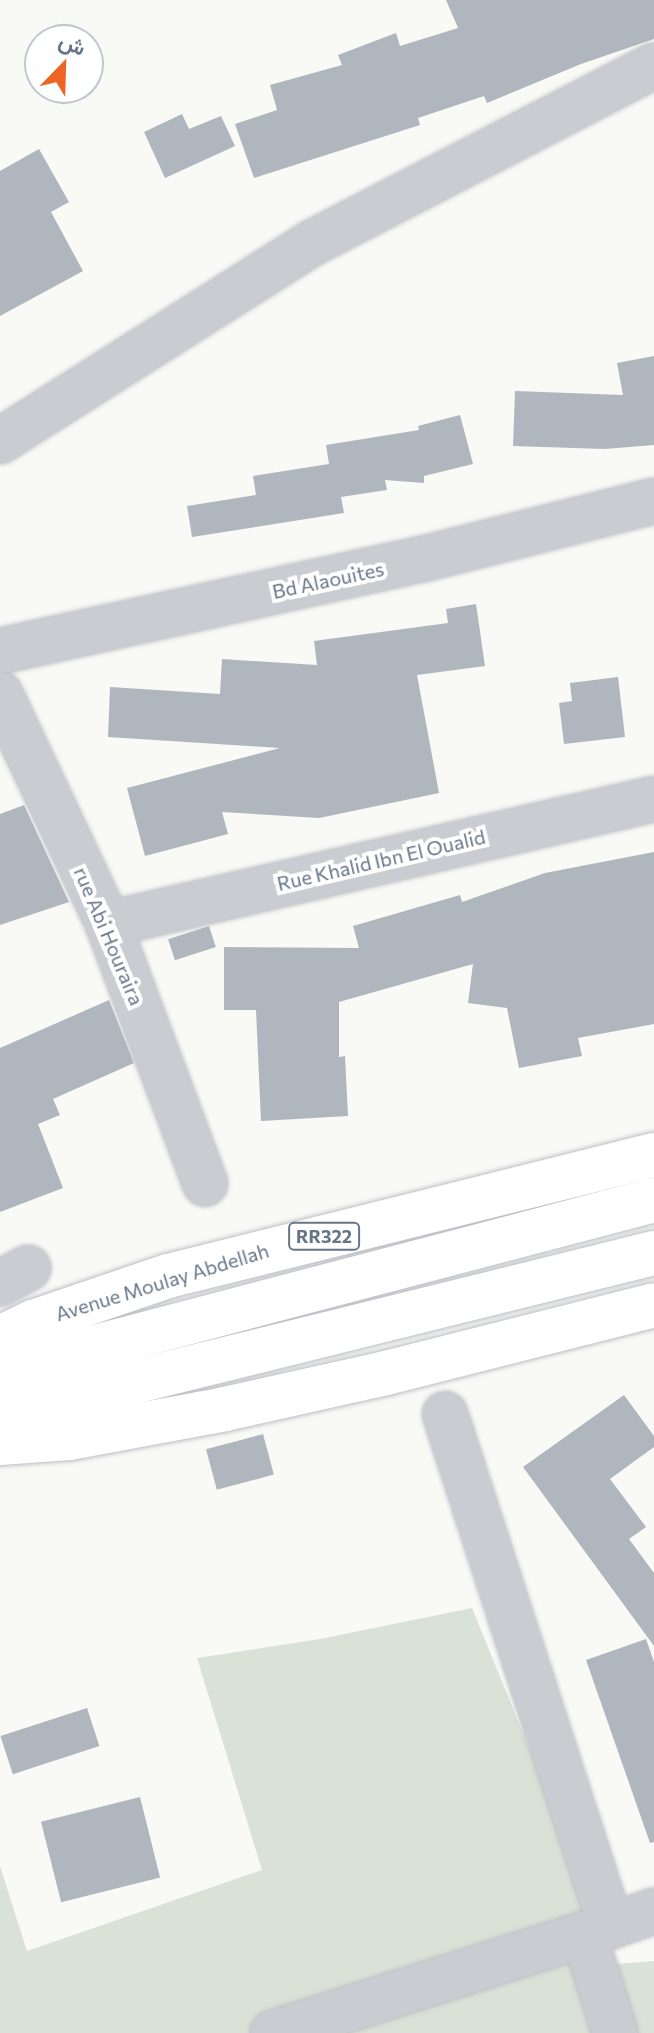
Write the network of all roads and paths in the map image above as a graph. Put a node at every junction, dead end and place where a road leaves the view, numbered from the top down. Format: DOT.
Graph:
graph roads {
  1 [pos="654,66"];
  2 [pos="0,441"];
  3 [pos="654,501"];
  4 [pos="0,651"];
  5 [pos="0,694"];
  6 [pos="654,799"];
  7 [pos="108,924"];
  8 [pos="654,1155"];
  9 [pos="205,1183"];
  10 [pos="654,1200"];
  11 [pos="654,1253"];
  12 [pos="654,1305"];
  13 [pos="0,1338"];
  14 [pos="0,1372"];
  15 [pos="445,1414"];
  16 [pos="0,1415"];
  17 [pos="0,1443"];
  18 [pos="654,1911"];
  19 [pos="598,1930"];
  20 [pos="273,2033"];
  21 [pos="615,2033"];
  1 -- 2 [label="street"];
  3 -- 4 [label="street, Bd Alaouites"];
  5 -- 7 [label="street, rue Abi Houraira"];
  6 -- 7 [label="street, Rue Khalid Ibn El Oualid"];
  7 -- 9 [label="street, rue Abi Houraira"];
  8 -- 13 [label="main road, Avenue Moulay Abdellah / RR322"];
  10 -- 14 [label="main road, Avenue Moulay Abdellah / RR322"];
  11 -- 16 [label="main road"];
  12 -- 17 [label="main road"];
  15 -- 19 [label="street"];
  18 -- 19 [label="street"];
  19 -- 20 [label="street"];
  19 -- 21 [label="street"];
}
